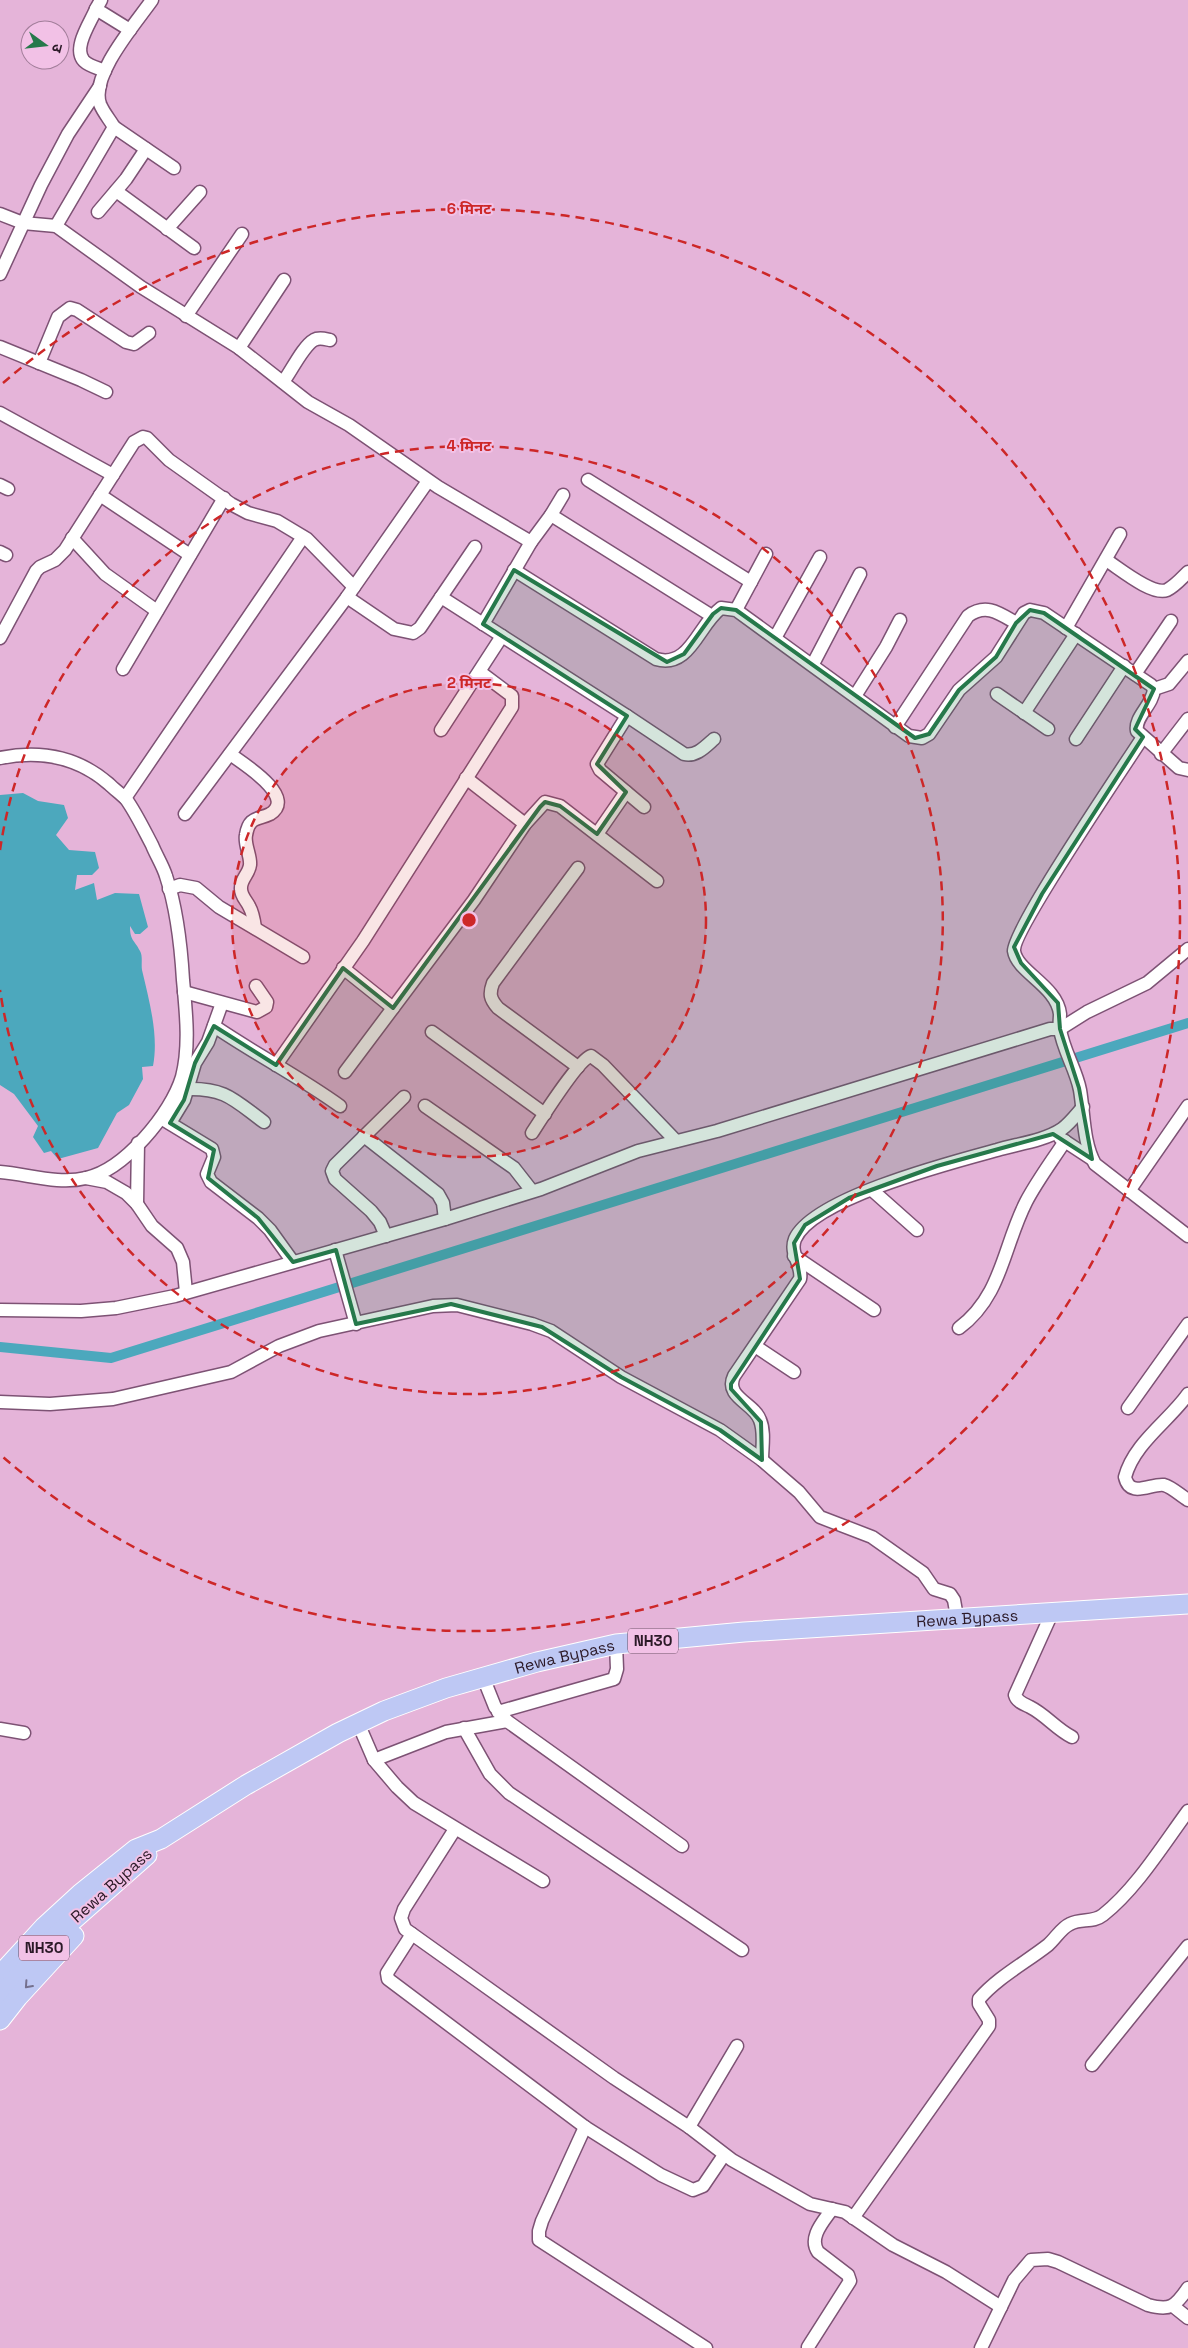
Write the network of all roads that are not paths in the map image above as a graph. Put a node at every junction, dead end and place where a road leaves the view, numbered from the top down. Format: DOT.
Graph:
graph roads {
  1 [pos="152,0"];
  2 [pos="98,5"];
  3 [pos="130,30"];
  4 [pos="105,71"];
  5 [pos="100,86"];
  6 [pos="114,128"];
  7 [pos="146,149"];
  8 [pos="174,168"];
  9 [pos="116,191"];
  10 [pos="200,192"];
  11 [pos="98,212"];
  12 [pos="0,214"];
  13 [pos="23,223"];
  14 [pos="56,226"];
  15 [pos="167,229"];
  16 [pos="242,234"];
  17 [pos="194,248"];
  18 [pos="0,274"];
  19 [pos="284,280"];
  20 [pos="186,316"];
  21 [pos="149,333"];
  22 [pos="330,340"];
  23 [pos="0,347"];
  24 [pos="239,348"];
  25 [pos="39,363"];
  26 [pos="283,382"];
  27 [pos="106,392"];
  28 [pos="0,413"];
  29 [pos="113,475"];
  30 [pos="428,480"];
  31 [pos="588,480"];
  32 [pos="100,495"];
  33 [pos="563,495"];
  34 [pos="224,498"];
  35 [pos="551,515"];
  36 [pos="1120,534"];
  37 [pos="303,537"];
  38 [pos="72,538"];
  39 [pos="531,542"];
  40 [pos="475,547"];
  41 [pos="766,554"];
  42 [pos="190,555"];
  43 [pos="820,557"];
  44 [pos="1106,560"];
  45 [pos="514,570"];
  46 [pos="1188,572"];
  47 [pos="860,574"];
  48 [pos="751,582"];
  49 [pos="351,592"];
  50 [pos="441,597"];
  51 [pos="736,610"];
  52 [pos="157,611"];
  53 [pos="712,616"];
  54 [pos="900,620"];
  55 [pos="1172,621"];
  56 [pos="1016,623"];
  57 [pos="483,624"];
  58 [pos="1071,631"];
  59 [pos="502,636"];
  60 [pos="0,638"];
  61 [pos="775,638"];
  62 [pos="1188,661"];
  63 [pos="813,664"];
  64 [pos="1124,666"];
  65 [pos="123,669"];
  66 [pos="480,672"];
  67 [pos="1135,674"];
  68 [pos="1154,690"];
  69 [pos="997,694"];
  70 [pos="855,696"];
  71 [pos="1024,713"];
  72 [pos="627,716"];
  73 [pos="1188,719"];
  74 [pos="895,727"];
  75 [pos="1048,729"];
  76 [pos="441,730"];
  77 [pos="1143,737"];
  78 [pos="714,739"];
  79 [pos="1076,739"];
  80 [pos="230,754"];
  81 [pos="1161,754"];
  82 [pos="0,758"];
  83 [pos="1188,770"];
  84 [pos="466,778"];
  85 [pos="626,792"];
  86 [pos="125,798"];
  87 [pos="644,807"];
  88 [pos="185,814"];
  89 [pos="526,824"];
  90 [pos="597,834"];
  91 [pos="578,868"];
  92 [pos="657,881"];
  93 [pos="169,889"];
  94 [pos="254,928"];
  95 [pos="1188,949"];
  96 [pos="303,957"];
  97 [pos="343,968"];
  98 [pos="256,986"];
  99 [pos="184,992"];
  100 [pos="222,1003"];
  101 [pos="393,1008"];
  102 [pos="214,1026"];
  103 [pos="432,1032"];
  104 [pos="1061,1033"];
  105 [pos="276,1065"];
  106 [pos="578,1067"];
  107 [pos="345,1072"];
  108 [pos="187,1089"];
  109 [pos="404,1097"];
  110 [pos="340,1106"];
  111 [pos="425,1106"];
  112 [pos="1188,1106"];
  113 [pos="1082,1107"];
  114 [pos="545,1114"];
  115 [pos="165,1120"];
  116 [pos="264,1122"];
  117 [pos="532,1133"];
  118 [pos="1053,1134"];
  119 [pos="364,1136"];
  120 [pos="676,1141"];
  121 [pos="1065,1141"];
  122 [pos="138,1143"];
  123 [pos="1092,1159"];
  124 [pos="0,1172"];
  125 [pos="86,1178"];
  126 [pos="872,1190"];
  127 [pos="532,1191"];
  128 [pos="1129,1191"];
  129 [pos="137,1204"];
  130 [pos="445,1219"];
  131 [pos="918,1230"];
  132 [pos="386,1236"];
  133 [pos="1188,1236"];
  134 [pos="336,1254"];
  135 [pos="794,1256"];
  136 [pos="293,1262"];
  137 [pos="186,1292"];
  138 [pos="0,1310"];
  139 [pos="874,1310"];
  140 [pos="355,1318"];
  141 [pos="1188,1324"];
  142 [pos="959,1328"];
  143 [pos="755,1346"];
  144 [pos="794,1372"];
  145 [pos="1188,1394"];
  146 [pos="0,1402"];
  147 [pos="1128,1408"];
  148 [pos="762,1460"];
  149 [pos="1188,1500"];
  150 [pos="1188,1604"];
  151 [pos="1052,1613"];
  152 [pos="957,1617"];
  153 [pos="616,1644"];
  154 [pos="482,1677"];
  155 [pos="502,1716"];
  156 [pos="358,1723"];
  157 [pos="464,1728"];
  158 [pos="0,1729"];
  159 [pos="24,1734"];
  160 [pos="1072,1737"];
  161 [pos="374,1760"];
  162 [pos="1188,1811"];
  163 [pos="455,1829"];
  164 [pos="161,1838"];
  165 [pos="682,1846"];
  166 [pos="136,1849"];
  167 [pos="129,1870"];
  168 [pos="543,1881"];
  169 [pos="85,1899"];
  170 [pos="412,1934"];
  171 [pos="1188,1946"];
  172 [pos="742,1950"];
  173 [pos="0,1954"];
  174 [pos="0,1975"];
  175 [pos="0,1997"];
  176 [pos="0,2020"];
  177 [pos="737,2046"];
  178 [pos="1092,2065"];
  179 [pos="585,2127"];
  180 [pos="689,2127"];
  181 [pos="724,2155"];
  182 [pos="832,2209"];
  183 [pos="853,2218"];
  184 [pos="1188,2288"];
  185 [pos="1173,2306"];
  186 [pos="1001,2307"];
  187 [pos="1188,2318"];
  188 [pos="808,2347"];
  189 [pos="706,2348"];
  190 [pos="981,2348"];
  1 -- 3 [label="street"];
  2 -- 3 [label="street"];
  2 -- 4 [label="street"];
  3 -- 4 [label="street"];
  4 -- 5 [label="street"];
  5 -- 6 [label="street"];
  5 -- 13 [label="street"];
  6 -- 7 [label="street"];
  6 -- 14 [label="street"];
  7 -- 8 [label="street"];
  7 -- 9 [label="street"];
  9 -- 11 [label="street"];
  9 -- 15 [label="street"];
  10 -- 15 [label="street"];
  12 -- 13 [label="street"];
  13 -- 14 [label="street"];
  13 -- 18 [label="street"];
  14 -- 20 [label="street"];
  15 -- 17 [label="street"];
  16 -- 20 [label="street"];
  19 -- 24 [label="street"];
  20 -- 24 [label="street"];
  21 -- 25 [label="street"];
  22 -- 26 [label="street"];
  23 -- 25 [label="street"];
  24 -- 26 [label="street"];
  25 -- 27 [label="street"];
  26 -- 30 [label="street"];
  28 -- 29 [label="street"];
  29 -- 32 [label="street"];
  29 -- 34 [label="street"];
  30 -- 39 [label="street"];
  30 -- 49 [label="street"];
  31 -- 48 [label="street"];
  32 -- 38 [label="street"];
  32 -- 42 [label="street"];
  33 -- 35 [label="street"];
  34 -- 37 [label="street"];
  34 -- 42 [label="street"];
  35 -- 39 [label="street"];
  35 -- 53 [label="street"];
  36 -- 44 [label="street"];
  37 -- 49 [label="street"];
  37 -- 86 [label="street"];
  38 -- 52 [label="street"];
  38 -- 60 [label="street"];
  39 -- 45 [label="street"];
  40 -- 50 [label="street"];
  41 -- 48 [label="street"];
  42 -- 52 [label="street"];
  43 -- 61 [label="street"];
  44 -- 46 [label="street"];
  44 -- 58 [label="street"];
  45 -- 53 [label="street"];
  45 -- 57 [label="street"];
  47 -- 63 [label="street"];
  48 -- 51 [label="street"];
  49 -- 50 [label="street"];
  49 -- 80 [label="street"];
  50 -- 57 [label="street"];
  51 -- 53 [label="street"];
  51 -- 61 [label="street"];
  52 -- 65 [label="street"];
  54 -- 70 [label="street"];
  55 -- 67 [label="street"];
  56 -- 58 [label="street"];
  56 -- 74 [label="street"];
  56 -- 74 [label="street"];
  57 -- 59 [label="street"];
  58 -- 64 [label="street"];
  58 -- 71 [label="street"];
  59 -- 66 [label="street"];
  59 -- 72 [label="street"];
  61 -- 63 [label="street"];
  62 -- 68 [label="street"];
  63 -- 70 [label="street"];
  64 -- 67 [label="street"];
  64 -- 79 [label="street"];
  66 -- 76 [label="street"];
  66 -- 84 [label="street"];
  67 -- 68 [label="street"];
  68 -- 77 [label="street"];
  69 -- 71 [label="street"];
  70 -- 74 [label="street"];
  71 -- 75 [label="street"];
  72 -- 78 [label="street"];
  72 -- 85 [label="street"];
  73 -- 81 [label="street"];
  77 -- 81 [label="street"];
  77 -- 104 [label="street"];
  80 -- 88 [label="street"];
  80 -- 94 [label="street"];
  81 -- 83 [label="street"];
  82 -- 86 [label="street"];
  84 -- 89 [label="street"];
  84 -- 97 [label="street"];
  85 -- 87 [label="street"];
  85 -- 90 [label="street"];
  86 -- 93 [label="street"];
  89 -- 90 [label="street"];
  89 -- 101 [label="street"];
  90 -- 92 [label="street"];
  91 -- 106 [label="street"];
  93 -- 94 [label="street"];
  93 -- 99 [label="street"];
  94 -- 96 [label="street"];
  95 -- 104 [label="street"];
  97 -- 101 [label="street"];
  97 -- 105 [label="street"];
  98 -- 100 [label="street"];
  99 -- 100 [label="street"];
  99 -- 115 [label="street"];
  100 -- 102 [label="street"];
  101 -- 107 [label="street"];
  102 -- 105 [label="street"];
  102 -- 108 [label="street"];
  103 -- 114 [label="street"];
  104 -- 113 [label="street"];
  104 -- 120 [label="street"];
  105 -- 110 [label="street"];
  106 -- 114 [label="street"];
  106 -- 120 [label="street"];
  108 -- 115 [label="street"];
  108 -- 116 [label="street"];
  109 -- 119 [label="street"];
  111 -- 127 [label="street"];
  112 -- 128 [label="street"];
  113 -- 118 [label="street"];
  113 -- 123 [label="street"];
  114 -- 117 [label="street"];
  115 -- 122 [label="street"];
  115 -- 136 [label="street"];
  118 -- 121 [label="street"];
  118 -- 126 [label="street"];
  119 -- 130 [label="street"];
  119 -- 132 [label="street"];
  120 -- 127 [label="street"];
  121 -- 123 [label="street"];
  121 -- 142 [label="street"];
  122 -- 125 [label="street"];
  122 -- 129 [label="street"];
  123 -- 128 [label="street"];
  124 -- 125 [label="street"];
  125 -- 129 [label="street"];
  126 -- 131 [label="street"];
  126 -- 135 [label="street"];
  127 -- 130 [label="street"];
  128 -- 133 [label="street"];
  129 -- 137 [label="street"];
  130 -- 132 [label="street"];
  132 -- 134 [label="street"];
  134 -- 136 [label="street"];
  134 -- 140 [label="street"];
  135 -- 139 [label="street"];
  135 -- 143 [label="street"];
  136 -- 137 [label="street"];
  137 -- 138 [label="street"];
  140 -- 146 [label="street"];
  140 -- 148 [label="street"];
  141 -- 147 [label="street"];
  143 -- 144 [label="street"];
  143 -- 148 [label="street"];
  145 -- 149 [label="street"];
  148 -- 152 [label="street"];
  150 -- 151 [label="highway, Rewa Bypass / NH30"];
  151 -- 152 [label="highway, Rewa Bypass / NH30"];
  151 -- 160 [label="street"];
  152 -- 153 [label="highway, Rewa Bypass / NH30"];
  153 -- 154 [label="highway, Rewa Bypass / NH30"];
  153 -- 155 [label="street"];
  154 -- 155 [label="street"];
  154 -- 156 [label="highway, Rewa Bypass / NH30"];
  155 -- 157 [label="street"];
  155 -- 165 [label="street"];
  156 -- 161 [label="street"];
  156 -- 164 [label="highway, Rewa Bypass / NH30"];
  157 -- 161 [label="street"];
  157 -- 172 [label="street"];
  158 -- 159 [label="street"];
  161 -- 163 [label="street"];
  162 -- 183 [label="street"];
  163 -- 168 [label="street"];
  163 -- 170 [label="street"];
  164 -- 166 [label="highway, Rewa Bypass / NH30"];
  164 -- 167 [label="highway, Rewa Bypass / NH30"];
  166 -- 169 [label="highway, Rewa Bypass / NH30"];
  166 -- 173 [label="highway"];
  167 -- 169 [label="highway, Rewa Bypass / NH30"];
  167 -- 176 [label="highway, one-way"];
  169 -- 174 [label="highway, Rewa Bypass / NH30"];
  169 -- 175 [label="highway, Rewa Bypass / NH30"];
  170 -- 179 [label="street"];
  170 -- 180 [label="street"];
  171 -- 178 [label="street"];
  177 -- 180 [label="street"];
  179 -- 181 [label="street"];
  179 -- 189 [label="street"];
  180 -- 181 [label="street"];
  181 -- 182 [label="street"];
  182 -- 183 [label="street"];
  182 -- 188 [label="street"];
  183 -- 186 [label="street"];
  184 -- 185 [label="street"];
  185 -- 186 [label="street"];
  185 -- 187 [label="street"];
  186 -- 190 [label="street"];
}
